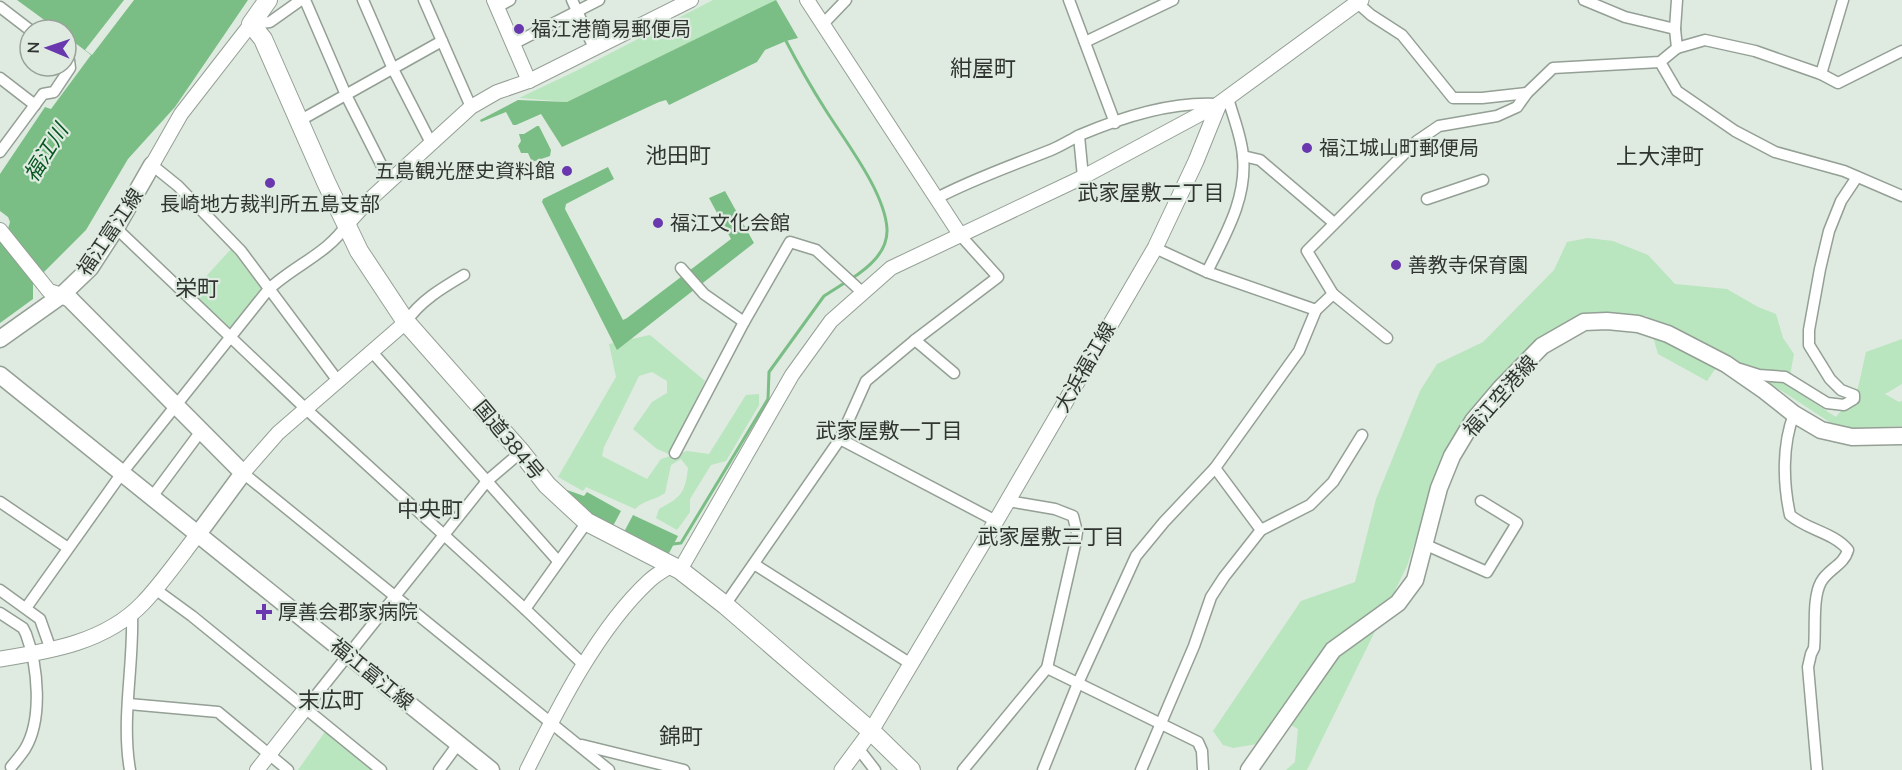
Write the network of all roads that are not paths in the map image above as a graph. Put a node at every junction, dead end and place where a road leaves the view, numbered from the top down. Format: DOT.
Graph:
graph roads {
  1 [pos="268,0"];
  2 [pos="303,0"];
  3 [pos="363,0"];
  4 [pos="424,0"];
  5 [pos="510,0"];
  6 [pos="572,0"];
  7 [pos="599,0"];
  8 [pos="807,0"];
  9 [pos="846,0"];
  10 [pos="1069,0"];
  11 [pos="1173,0"];
  12 [pos="1584,0"];
  13 [pos="1677,0"];
  14 [pos="1843,0"];
  15 [pos="1357,1"];
  16 [pos="684,2"];
  17 [pos="495,4"];
  18 [pos="577,11"];
  19 [pos="2,12"];
  20 [pos="18,22"];
  21 [pos="251,24"];
  22 [pos="824,24"];
  23 [pos="1675,29"];
  24 [pos="442,41"];
  25 [pos="1085,42"];
  26 [pos="513,44"];
  27 [pos="594,48"];
  28 [pos="1677,48"];
  29 [pos="1902,51"];
  30 [pos="1660,62"];
  31 [pos="393,69"];
  32 [pos="1821,74"];
  33 [pos="0,78"];
  34 [pos="64,78"];
  35 [pos="529,81"];
  36 [pos="1527,93"];
  37 [pos="346,95"];
  38 [pos="1224,101"];
  39 [pos="35,105"];
  40 [pos="471,107"];
  41 [pos="299,121"];
  42 [pos="1114,123"];
  43 [pos="1079,136"];
  44 [pos="431,143"];
  45 [pos="0,152"];
  46 [pos="1243,156"];
  47 [pos="152,165"];
  48 [pos="1083,177"];
  49 [pos="1857,177"];
  50 [pos="1483,180"];
  51 [pos="390,182"];
  52 [pos="1902,196"];
  53 [pos="937,198"];
  54 [pos="1427,200"];
  55 [pos="1334,223"];
  56 [pos="347,224"];
  57 [pos="116,228"];
  58 [pos="0,230"];
  59 [pos="961,236"];
  60 [pos="1155,248"];
  61 [pos="681,267"];
  62 [pos="1207,272"];
  63 [pos="464,275"];
  64 [pos="268,290"];
  65 [pos="863,293"];
  66 [pos="1333,294"];
  67 [pos="62,295"];
  68 [pos="1316,310"];
  69 [pos="406,322"];
  70 [pos="744,322"];
  71 [pos="231,336"];
  72 [pos="1387,338"];
  73 [pos="0,339"];
  74 [pos="915,340"];
  75 [pos="372,352"];
  76 [pos="1726,364"];
  77 [pos="954,373"];
  78 [pos="0,375"];
  79 [pos="338,381"];
  80 [pos="177,405"];
  81 [pos="306,409"];
  82 [pos="1794,414"];
  83 [pos="201,431"];
  84 [pos="1362,435"];
  85 [pos="1902,436"];
  86 [pos="840,439"];
  87 [pos="521,452"];
  88 [pos="675,453"];
  89 [pos="1215,468"];
  90 [pos="122,473"];
  91 [pos="243,473"];
  92 [pos="487,482"];
  93 [pos="152,497"];
  94 [pos="1008,501"];
  95 [pos="1481,501"];
  96 [pos="0,502"];
  97 [pos="996,521"];
  98 [pos="586,522"];
  99 [pos="1261,530"];
  100 [pos="198,534"];
  101 [pos="444,535"];
  102 [pos="1424,544"];
  103 [pos="68,548"];
  104 [pos="558,561"];
  105 [pos="754,564"];
  106 [pos="676,568"];
  107 [pos="155,589"];
  108 [pos="0,590"];
  109 [pos="395,595"];
  110 [pos="725,605"];
  111 [pos="26,608"];
  112 [pos="525,609"];
  113 [pos="0,613"];
  114 [pos="132,613"];
  115 [pos="51,650"];
  116 [pos="32,654"];
  117 [pos="347,654"];
  118 [pos="0,659"];
  119 [pos="911,664"];
  120 [pos="584,665"];
  121 [pos="1047,668"];
  122 [pos="1078,683"];
  123 [pos="129,704"];
  124 [pos="305,709"];
  125 [pos="552,722"];
  126 [pos="1160,723"];
  127 [pos="871,731"];
  128 [pos="458,744"];
  129 [pos="578,744"];
  130 [pos="858,748"];
  131 [pos="270,754"];
  132 [pos="11,767"];
  133 [pos="130,770"];
  134 [pos="257,770"];
  135 [pos="288,770"];
  136 [pos="381,770"];
  137 [pos="439,770"];
  138 [pos="491,770"];
  139 [pos="527,770"];
  140 [pos="609,770"];
  141 [pos="684,770"];
  142 [pos="842,770"];
  143 [pos="875,770"];
  144 [pos="911,770"];
  145 [pos="963,770"];
  146 [pos="1043,770"];
  147 [pos="1141,770"];
  148 [pos="1203,770"];
  149 [pos="1249,770"];
  150 [pos="1817,770"];
  1 -- 21 [label="highway"];
  2 -- 21 [label="street"];
  2 -- 37 [label="street"];
  3 -- 31 [label="street"];
  4 -- 24 [label="street"];
  5 -- 17 [label="street"];
  6 -- 18 [label="street"];
  7 -- 18 [label="street"];
  8 -- 22 [label="street"];
  9 -- 22 [label="street"];
  10 -- 25 [label="street"];
  11 -- 25 [label="street"];
  12 -- 23 [label="street"];
  13 -- 23 [label="street"];
  14 -- 32 [label="street"];
  15 -- 36 [label="street"];
  15 -- 38 [label="main road"];
  16 -- 27 [label="street"];
  17 -- 26 [label="street"];
  18 -- 26 [label="street"];
  18 -- 27 [label="street"];
  19 -- 20 [label="street"];
  21 -- 41 [label="highway, 国道384号"];
  21 -- 47 [label="street"];
  22 -- 53 [label="street"];
  23 -- 28 [label="street"];
  24 -- 31 [label="street"];
  24 -- 40 [label="street"];
  25 -- 42 [label="street"];
  26 -- 35 [label="street"];
  27 -- 35 [label="street"];
  28 -- 30 [label="street"];
  28 -- 32 [label="street"];
  29 -- 32 [label="street"];
  30 -- 36 [label="street"];
  30 -- 49 [label="street"];
  31 -- 37 [label="street"];
  31 -- 44 [label="street"];
  33 -- 39 [label="street"];
  34 -- 39 [label="street"];
  35 -- 40 [label="street"];
  36 -- 55 [label="street"];
  37 -- 41 [label="street"];
  37 -- 51 [label="street"];
  38 -- 42 [label="street"];
  38 -- 46 [label="street"];
  38 -- 48 [label="street"];
  38 -- 60 [label="main road, 大浜福江線"];
  39 -- 45 [label="street"];
  40 -- 44 [label="street"];
  41 -- 56 [label="highway, 国道384号"];
  42 -- 43 [label="street"];
  43 -- 48 [label="street"];
  43 -- 53 [label="street"];
  44 -- 51 [label="street"];
  46 -- 55 [label="street"];
  46 -- 62 [label="street"];
  47 -- 57 [label="main road, 福江富江線"];
  47 -- 64 [label="street"];
  48 -- 59 [label="street"];
  49 -- 52 [label="street"];
  49 -- 76 [label="street"];
  50 -- 54 [label="street"];
  51 -- 56 [label="street"];
  53 -- 59 [label="street"];
  55 -- 66 [label="street"];
  56 -- 64 [label="street"];
  56 -- 69 [label="highway, 国道384号"];
  57 -- 67 [label="main road, 福江富江線"];
  57 -- 71 [label="street"];
  58 -- 67 [label="street"];
  59 -- 65 [label="street"];
  59 -- 74 [label="street"];
  60 -- 62 [label="street"];
  60 -- 94 [label="main road, 大浜福江線"];
  61 -- 70 [label="street"];
  62 -- 68 [label="street"];
  63 -- 69 [label="street"];
  64 -- 71 [label="street"];
  64 -- 79 [label="street"];
  65 -- 70 [label="street"];
  65 -- 106 [label="street"];
  66 -- 68 [label="street"];
  66 -- 72 [label="street"];
  67 -- 73 [label="main road, 福江富江線"];
  67 -- 80 [label="main road, 福江富江線"];
  68 -- 89 [label="street"];
  69 -- 75 [label="street"];
  69 -- 87 [label="highway, 国道384号"];
  70 -- 88 [label="street"];
  71 -- 80 [label="street"];
  71 -- 81 [label="street"];
  74 -- 77 [label="street"];
  74 -- 86 [label="street"];
  75 -- 79 [label="street"];
  75 -- 92 [label="street"];
  76 -- 82 [label="main road, 福江空港線"];
  76 -- 102 [label="main road, 福江空港線"];
  78 -- 90 [label="main road, 福江富江線"];
  79 -- 81 [label="street"];
  80 -- 83 [label="main road, 福江富江線"];
  80 -- 90 [label="street"];
  81 -- 91 [label="street"];
  81 -- 101 [label="street"];
  82 -- 85 [label="main road, 福江空港線"];
  82 -- 150 [label="street"];
  83 -- 91 [label="main road, 福江富江線"];
  83 -- 93 [label="street"];
  84 -- 99 [label="street"];
  86 -- 97 [label="street"];
  86 -- 105 [label="street"];
  87 -- 92 [label="street"];
  87 -- 98 [label="highway, 国道384号"];
  89 -- 99 [label="street"];
  89 -- 122 [label="street"];
  90 -- 93 [label="main road, 福江富江線"];
  90 -- 103 [label="street"];
  91 -- 100 [label="main road"];
  91 -- 109 [label="street"];
  92 -- 101 [label="street"];
  92 -- 104 [label="street"];
  93 -- 100 [label="main road, 福江富江線"];
  94 -- 97 [label="main road, 大浜福江線"];
  94 -- 121 [label="street"];
  95 -- 102 [label="street"];
  96 -- 103 [label="street"];
  97 -- 119 [label="main road, 大浜福江線"];
  98 -- 104 [label="street"];
  98 -- 106 [label="highway, 国道384号"];
  99 -- 126 [label="street"];
  100 -- 107 [label="main road"];
  100 -- 117 [label="main road, 福江富江線"];
  101 -- 109 [label="street"];
  101 -- 112 [label="street"];
  102 -- 149 [label="main road, 福江空港線"];
  103 -- 111 [label="street"];
  104 -- 112 [label="street"];
  105 -- 110 [label="street"];
  105 -- 119 [label="street"];
  106 -- 110 [label="highway, 国道384号"];
  106 -- 120 [label="street"];
  107 -- 114 [label="main road"];
  107 -- 124 [label="street"];
  108 -- 111 [label="street"];
  109 -- 117 [label="street"];
  109 -- 125 [label="street"];
  110 -- 127 [label="highway, 国道384号"];
  111 -- 115 [label="street"];
  112 -- 120 [label="street"];
  113 -- 116 [label="street"];
  114 -- 115 [label="main road"];
  114 -- 123 [label="street"];
  115 -- 116 [label="main road"];
  116 -- 118 [label="main road"];
  116 -- 132 [label="street"];
  117 -- 124 [label="street"];
  117 -- 128 [label="main road, 福江富江線"];
  119 -- 127 [label="main road, 大浜福江線"];
  120 -- 125 [label="street"];
  121 -- 122 [label="street"];
  121 -- 145 [label="street"];
  122 -- 126 [label="street"];
  122 -- 146 [label="street"];
  123 -- 131 [label="street"];
  123 -- 133 [label="street"];
  124 -- 131 [label="street"];
  124 -- 136 [label="street"];
  125 -- 129 [label="street"];
  125 -- 139 [label="street"];
  126 -- 147 [label="street"];
  126 -- 148 [label="street"];
  127 -- 130 [label="main road, 大浜福江線"];
  127 -- 144 [label="highway, 国道384号"];
  128 -- 137 [label="street"];
  128 -- 138 [label="main road, 福江富江線"];
  129 -- 140 [label="street"];
  129 -- 141 [label="street"];
  130 -- 142 [label="main road, 大浜福江線"];
  130 -- 143 [label="street"];
  131 -- 134 [label="street"];
  131 -- 135 [label="street"];
}
